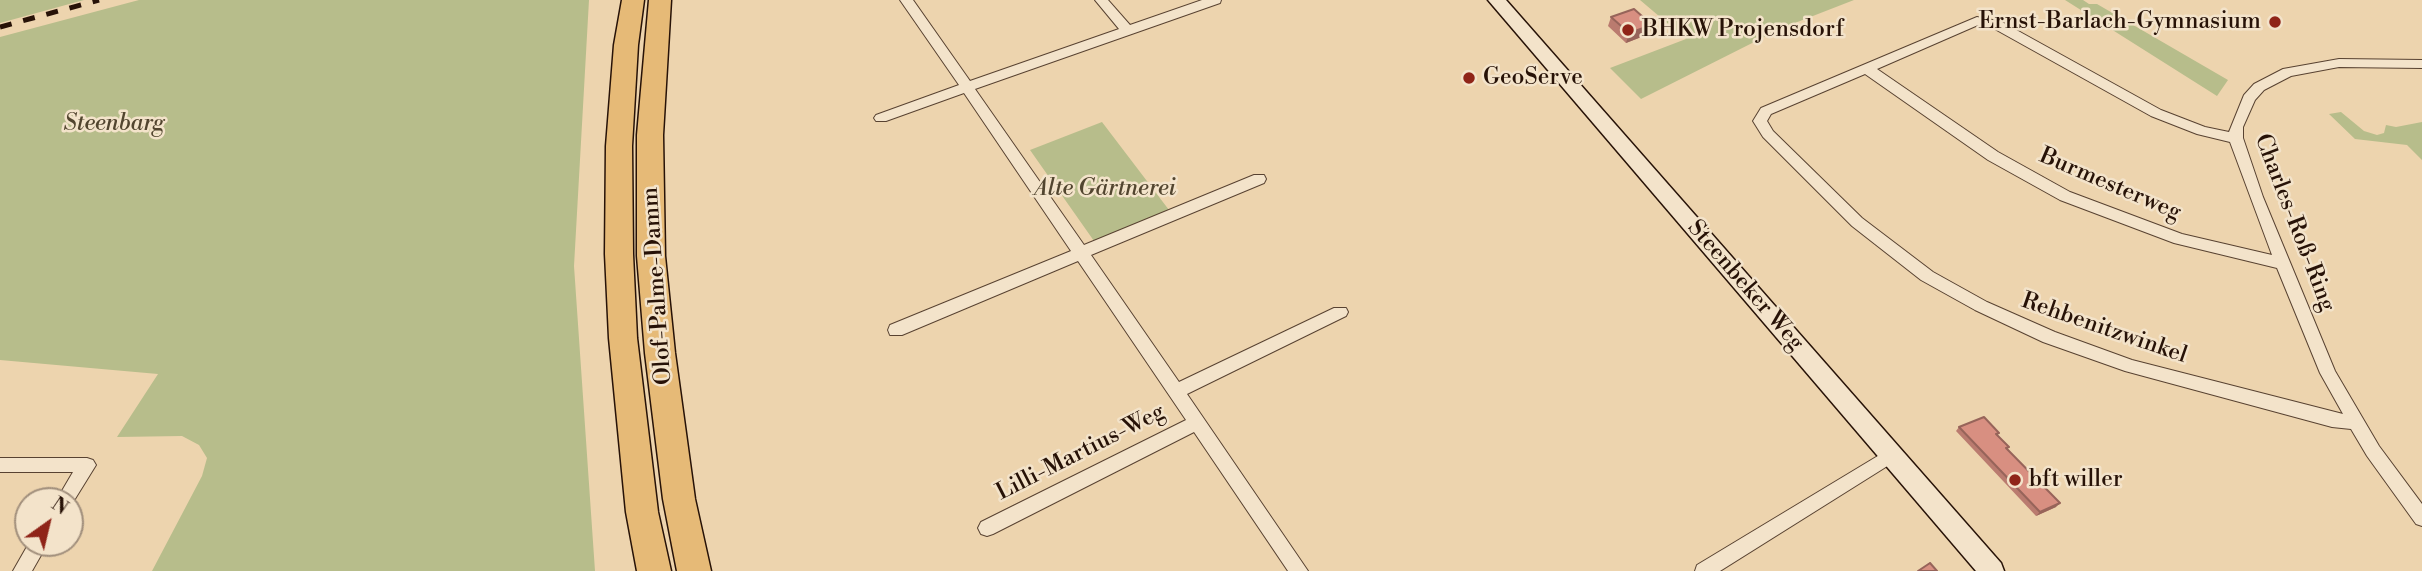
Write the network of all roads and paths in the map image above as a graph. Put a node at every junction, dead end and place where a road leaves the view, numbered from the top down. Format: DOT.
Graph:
graph roads {
  1 [pos="634,0"];
  2 [pos="660,0"];
  3 [pos="906,0"];
  4 [pos="1101,0"];
  5 [pos="1215,0"];
  6 [pos="1497,0"];
  7 [pos="1127,30"];
  8 [pos="2422,64"];
  9 [pos="1866,68"];
  10 [pos="967,86"];
  11 [pos="881,118"];
  12 [pos="2236,138"];
  13 [pos="1259,179"];
  14 [pos="1081,252"];
  15 [pos="2282,263"];
  16 [pos="1340,312"];
  17 [pos="896,330"];
  18 [pos="1175,391"];
  19 [pos="1198,422"];
  20 [pos="2357,422"];
  21 [pos="1891,455"];
  22 [pos="0,465"];
  23 [pos="74,487"];
  24 [pos="2422,519"];
  25 [pos="987,528"];
  26 [pos="654,571"];
  27 [pos="694,571"];
  28 [pos="1300,571"];
  29 [pos="1704,571"];
  30 [pos="1992,571"];
  1 -- 26 [label="highway, Olof-Palme-Damm"];
  2 -- 27 [label="highway, Olof-Palme-Damm"];
  3 -- 10 [label="street"];
  4 -- 7 [label="street"];
  5 -- 7 [label="street"];
  6 -- 21 [label="main road, Steenbeker Weg"];
  7 -- 10 [label="street"];
  8 -- 12 [label="street, Charles-Roß-Ring"];
  9 -- 12 [label="street, Rehbenitzwinkel"];
  9 -- 15 [label="street, Burmesterweg"];
  9 -- 20 [label="street, Rehbenitzwinkel"];
  10 -- 11 [label="street"];
  10 -- 14 [label="street"];
  12 -- 15 [label="street, Charles-Roß-Ring"];
  13 -- 14 [label="street"];
  14 -- 17 [label="street"];
  14 -- 18 [label="street"];
  15 -- 20 [label="street, Charles-Roß-Ring"];
  16 -- 18 [label="street"];
  18 -- 19 [label="street"];
  19 -- 25 [label="street, Lilli-Martius-Weg"];
  19 -- 28 [label="street"];
  20 -- 24 [label="street, Charles-Roß-Ring"];
  21 -- 29 [label="street"];
  21 -- 30 [label="main road, Steenbeker Weg"];
  22 -- 23 [label="street"];
}
